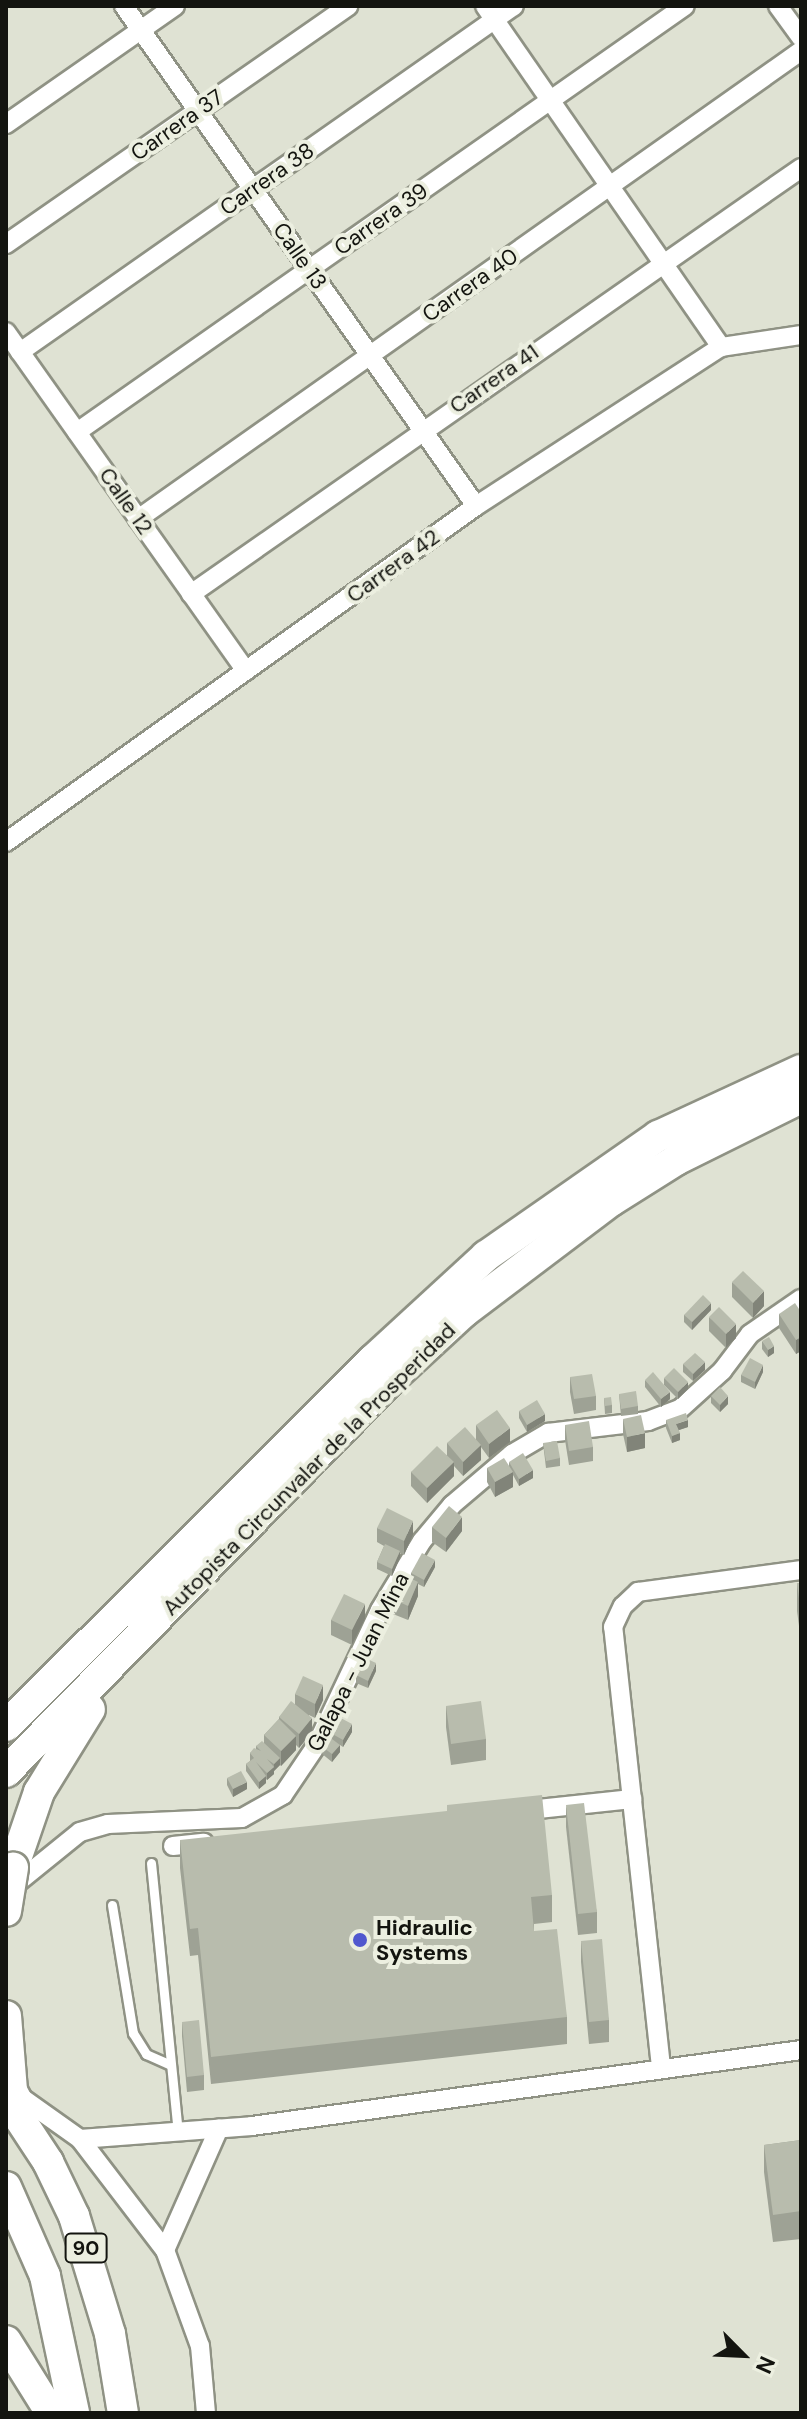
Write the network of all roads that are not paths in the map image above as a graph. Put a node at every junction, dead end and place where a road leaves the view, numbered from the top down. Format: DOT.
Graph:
graph roads {
  1 [pos="124,6"];
  2 [pos="175,6"];
  3 [pos="348,6"];
  4 [pos="514,6"];
  5 [pos="685,6"];
  6 [pos="778,6"];
  7 [pos="490,13"];
  8 [pos="140,30"];
  9 [pos="801,38"];
  10 [pos="801,51"];
  11 [pos="550,100"];
  12 [pos="197,111"];
  13 [pos="6,124"];
  14 [pos="801,168"];
  15 [pos="610,186"];
  16 [pos="252,189"];
  17 [pos="6,244"];
  18 [pos="662,262"];
  19 [pos="309,269"];
  20 [pos="6,332"];
  21 [pos="801,335"];
  22 [pos="721,347"];
  23 [pos="20,352"];
  24 [pos="370,356"];
  25 [pos="421,429"];
  26 [pos="77,432"];
  27 [pos="476,506"];
  28 [pos="138,519"];
  29 [pos="191,594"];
  30 [pos="246,671"];
  31 [pos="6,842"];
  32 [pos="801,1070"];
  33 [pos="801,1098"];
  34 [pos="801,1299"];
  35 [pos="801,1570"];
  36 [pos="112,1619"];
  37 [pos="139,1642"];
  38 [pos="6,1700"];
  39 [pos="6,1726"];
  40 [pos="6,1772"];
  41 [pos="632,1799"];
  42 [pos="506,1812"];
  43 [pos="221,1842"];
  44 [pos="173,1846"];
  45 [pos="151,1863"];
  46 [pos="10,1880"];
  47 [pos="112,1905"];
  48 [pos="6,1911"];
  49 [pos="6,2016"];
  50 [pos="801,2050"];
  51 [pos="171,2065"];
  52 [pos="661,2067"];
  53 [pos="9,2095"];
  54 [pos="219,2128"];
  55 [pos="178,2132"];
  56 [pos="80,2139"];
  57 [pos="6,2187"];
  58 [pos="165,2250"];
  59 [pos="6,2341"];
  60 [pos="51,2413"];
  61 [pos="74,2413"];
  62 [pos="123,2413"];
  63 [pos="206,2413"];
  1 -- 8 [label="street, Calle 13"];
  2 -- 8 [label="street"];
  3 -- 12 [label="street, Carrera 37"];
  4 -- 7 [label="street, Carrera 38"];
  5 -- 11 [label="street, Carrera 39"];
  6 -- 9 [label="street"];
  7 -- 11 [label="street"];
  7 -- 16 [label="street, Carrera 38"];
  8 -- 12 [label="street, Calle 13"];
  8 -- 13 [label="street"];
  10 -- 15 [label="street, Carrera 40"];
  11 -- 15 [label="street"];
  11 -- 19 [label="street, Carrera 39"];
  12 -- 16 [label="street, Calle 13"];
  12 -- 17 [label="street, Carrera 37"];
  14 -- 18 [label="street, Carrera 41"];
  15 -- 18 [label="street"];
  15 -- 24 [label="street, Carrera 40"];
  16 -- 19 [label="street, Calle 13"];
  16 -- 23 [label="street, Carrera 38"];
  18 -- 22 [label="street"];
  18 -- 25 [label="street, Carrera 41"];
  19 -- 24 [label="street, Calle 13"];
  19 -- 26 [label="street, Carrera 39"];
  20 -- 23 [label="street, Calle 12"];
  21 -- 22 [label="street, Carrera 42"];
  22 -- 27 [label="street, Carrera 42"];
  23 -- 26 [label="street, Calle 12"];
  24 -- 25 [label="street, Calle 13"];
  24 -- 28 [label="street, Carrera 40"];
  25 -- 27 [label="street, Calle 13"];
  25 -- 29 [label="street, Carrera 41"];
  26 -- 28 [label="street, Calle 12"];
  27 -- 30 [label="street, Carrera 42"];
  28 -- 29 [label="street, Calle 12"];
  29 -- 30 [label="street, Calle 12"];
  30 -- 31 [label="street, Carrera 42"];
  32 -- 36 [label="highway, Autopista Circunvalar de la Prosperidad"];
  33 -- 37 [label="highway, Autopista Circunvalar de la Prosperidad"];
  34 -- 46 [label="street, Galapa - Juan Mina"];
  35 -- 41 [label="street"];
  36 -- 38 [label="highway"];
  36 -- 39 [label="highway, Autopista Circunvalar de la Prosperidad"];
  37 -- 40 [label="highway, Autopista Circunvalar de la Prosperidad"];
  37 -- 46 [label="highway"];
  41 -- 42 [label="street"];
  41 -- 52 [label="street"];
  43 -- 44 [label="street"];
  45 -- 51 [label="lane"];
  46 -- 48 [label="highway, bridge"];
  47 -- 51 [label="lane"];
  49 -- 53 [label="highway"];
  50 -- 52 [label="street"];
  51 -- 55 [label="lane"];
  52 -- 54 [label="street"];
  53 -- 56 [label="street"];
  53 -- 62 [label="highway, 90"];
  54 -- 55 [label="street"];
  54 -- 58 [label="street"];
  55 -- 56 [label="street"];
  56 -- 58 [label="street"];
  57 -- 61 [label="highway, 90"];
  58 -- 63 [label="street"];
  59 -- 60 [label="highway"];
}
